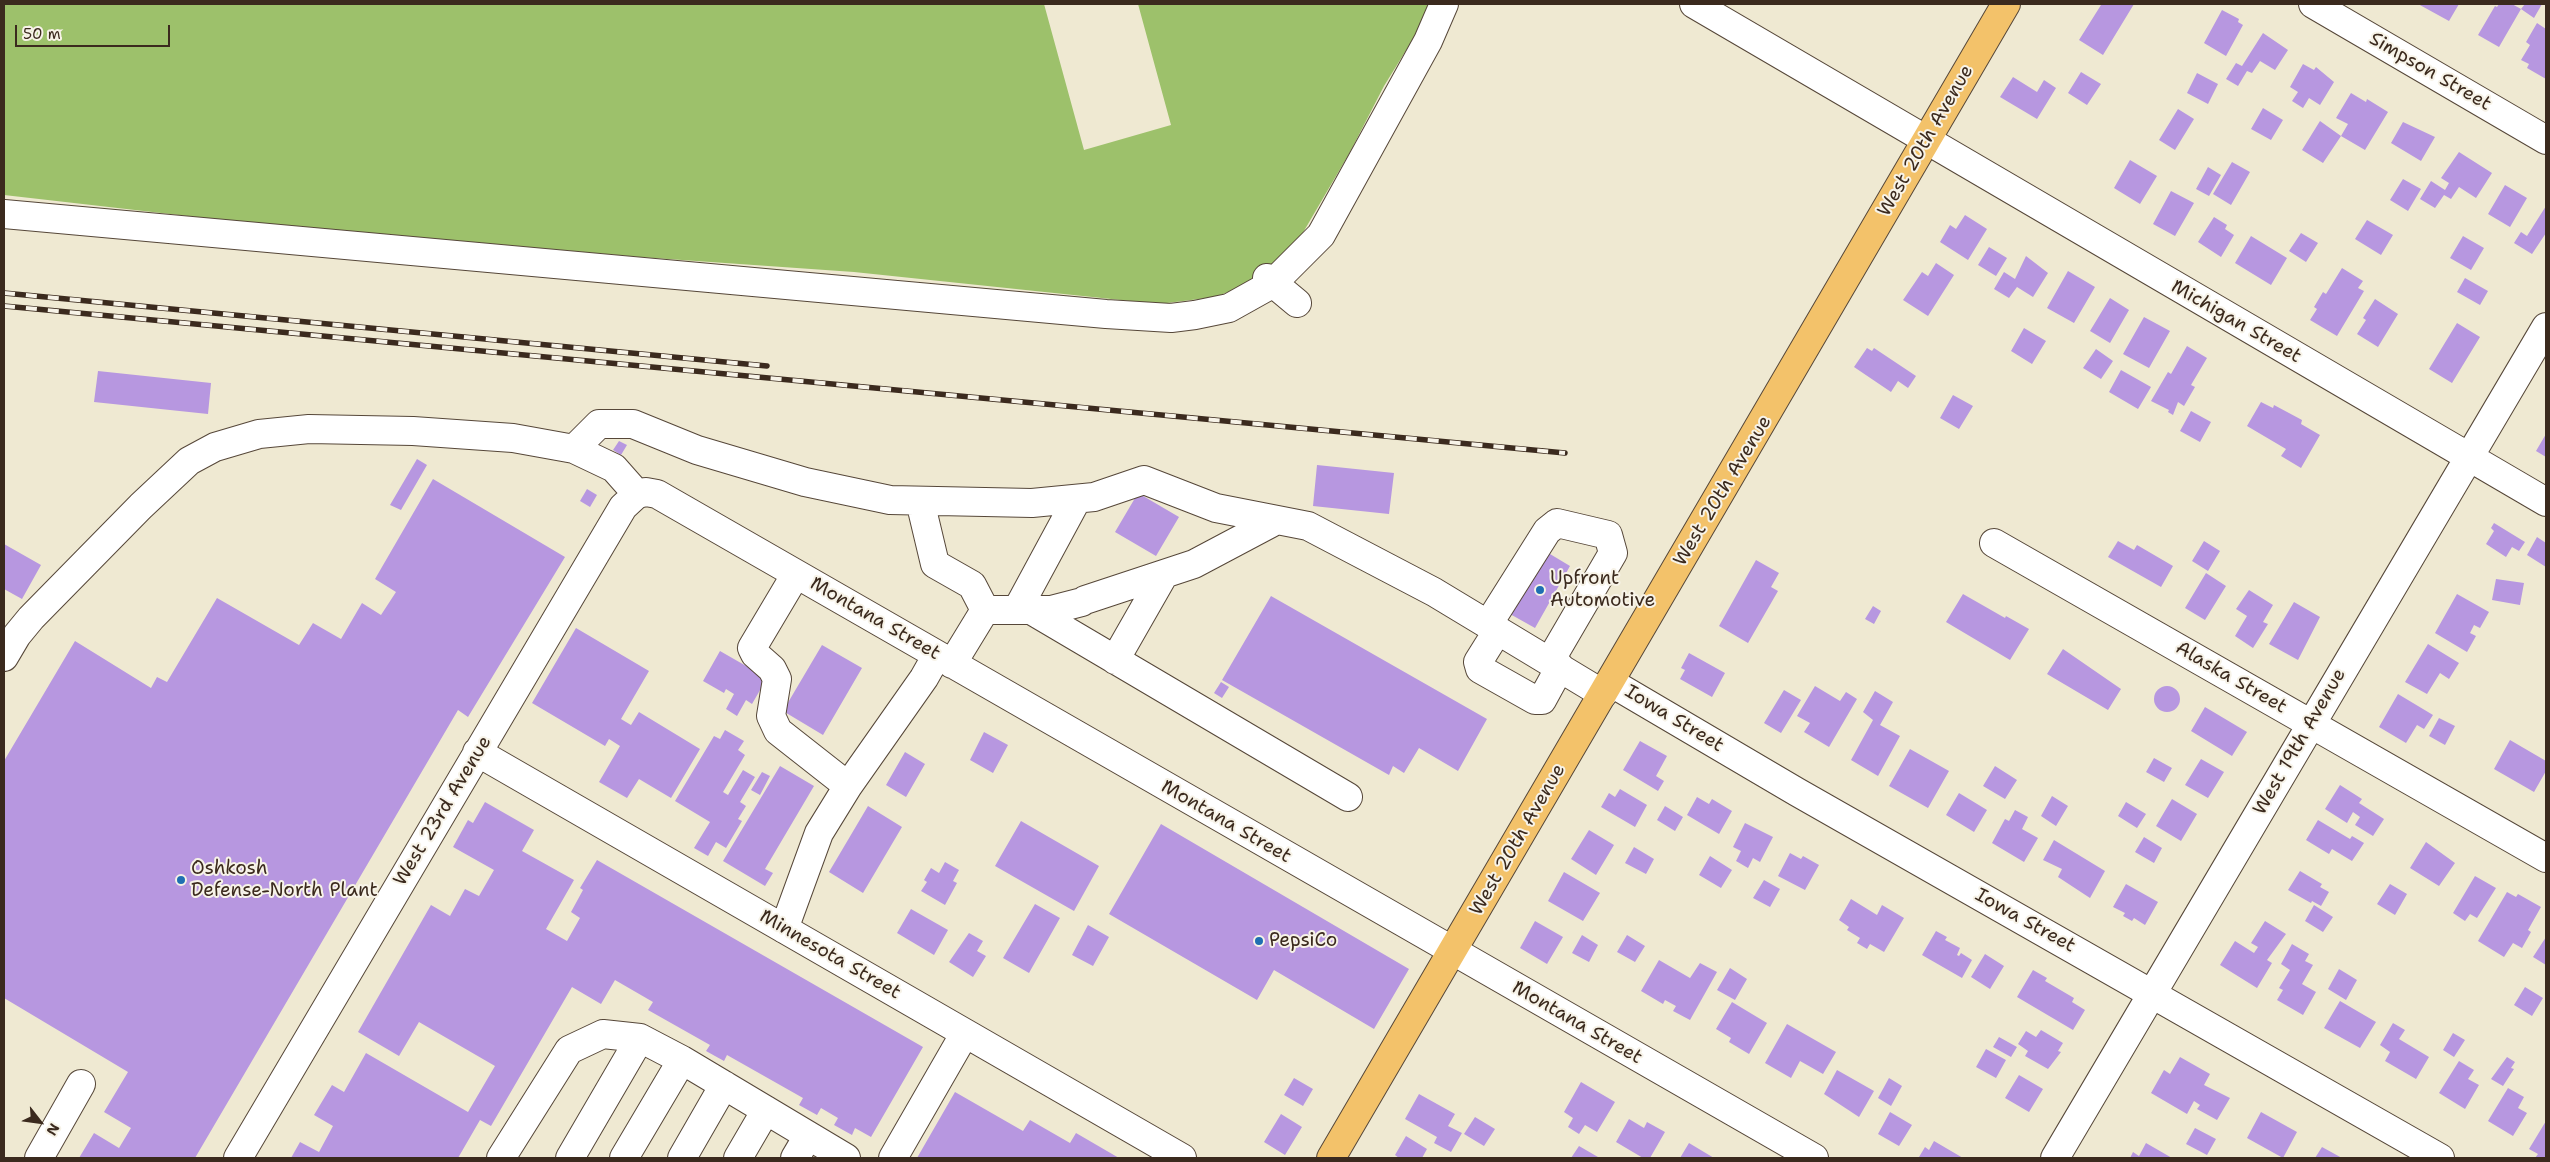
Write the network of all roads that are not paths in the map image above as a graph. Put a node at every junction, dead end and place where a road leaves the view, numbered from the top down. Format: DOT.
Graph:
graph roads {
  1 [pos="1444,4"];
  2 [pos="1694,4"];
  3 [pos="2006,4"];
  4 [pos="2313,4"];
  5 [pos="1926,140"];
  6 [pos="2546,140"];
  7 [pos="4,214"];
  8 [pos="1270,281"];
  9 [pos="1297,304"];
  10 [pos="2546,327"];
  11 [pos="574,449"];
  12 [pos="2467,458"];
  13 [pos="637,494"];
  14 [pos="1077,498"];
  15 [pos="920,501"];
  16 [pos="2546,502"];
  17 [pos="1277,520"];
  18 [pos="1994,543"];
  19 [pos="796,574"];
  20 [pos="1163,576"];
  21 [pos="985,610"];
  22 [pos="1024,610"];
  23 [pos="1493,626"];
  24 [pos="4,657"];
  25 [pos="945,659"];
  26 [pos="1115,660"];
  27 [pos="1555,664"];
  28 [pos="1607,688"];
  29 [pos="2311,723"];
  30 [pos="477,752"];
  31 [pos="848,786"];
  32 [pos="1348,797"];
  33 [pos="2546,858"];
  34 [pos="784,929"];
  35 [pos="1453,952"];
  36 [pos="2153,993"];
  37 [pos="965,1033"];
  38 [pos="640,1038"];
  39 [pos="682,1060"];
  40 [pos="81,1084"];
  41 [pos="724,1085"];
  42 [pos="766,1110"];
  43 [pos="802,1147"];
  44 [pos="39,1158"];
  45 [pos="238,1158"];
  46 [pos="501,1158"];
  47 [pos="570,1158"];
  48 [pos="624,1158"];
  49 [pos="682,1158"];
  50 [pos="738,1158"];
  51 [pos="846,1158"];
  52 [pos="893,1158"];
  53 [pos="1182,1158"];
  54 [pos="1331,1158"];
  55 [pos="1814,1158"];
  56 [pos="2055,1158"];
  57 [pos="2440,1158"];
  1 -- 8 [label="street"];
  2 -- 5 [label="street, Michigan Street"];
  3 -- 5 [label="main road, West 20th Avenue"];
  4 -- 6 [label="street, Simpson Street"];
  5 -- 12 [label="street, Michigan Street"];
  5 -- 28 [label="main road, West 20th Avenue"];
  7 -- 8 [label="street"];
  8 -- 9 [label="street"];
  10 -- 12 [label="street, West 19th Avenue"];
  11 -- 13 [label="street"];
  11 -- 15 [label="street, Iowa Street"];
  11 -- 24 [label="street"];
  12 -- 16 [label="street, Michigan Street"];
  12 -- 29 [label="street, West 19th Avenue"];
  13 -- 19 [label="street, Montana Street"];
  13 -- 30 [label="street, West 23rd Avenue"];
  14 -- 15 [label="street, Iowa Street"];
  14 -- 17 [label="street, Iowa Street"];
  14 -- 22 [label="street"];
  15 -- 21 [label="street"];
  17 -- 20 [label="street"];
  17 -- 23 [label="street, Iowa Street"];
  18 -- 29 [label="street, Alaska Street"];
  19 -- 25 [label="street, Montana Street"];
  19 -- 31 [label="street"];
  20 -- 22 [label="street"];
  20 -- 26 [label="street"];
  21 -- 22 [label="street"];
  21 -- 25 [label="street"];
  22 -- 26 [label="street"];
  23 -- 27 [label="street, Iowa Street"];
  23 -- 27 [label="street"];
  23 -- 27 [label="street"];
  25 -- 31 [label="street"];
  25 -- 35 [label="street, Montana Street"];
  26 -- 32 [label="street"];
  27 -- 28 [label="street, Iowa Street"];
  28 -- 35 [label="main road, West 20th Avenue"];
  28 -- 36 [label="street, Iowa Street"];
  29 -- 33 [label="street, Alaska Street"];
  29 -- 36 [label="street, West 19th Avenue"];
  30 -- 34 [label="street, Minnesota Street"];
  30 -- 45 [label="street, West 23rd Avenue"];
  31 -- 34 [label="street"];
  34 -- 37 [label="street, Minnesota Street"];
  35 -- 54 [label="main road, West 20th Avenue"];
  35 -- 55 [label="street, Montana Street"];
  36 -- 56 [label="street, West 19th Avenue"];
  36 -- 57 [label="street, Iowa Street"];
  37 -- 52 [label="street"];
  37 -- 53 [label="street, Minnesota Street"];
  38 -- 39 [label="street"];
  38 -- 46 [label="street"];
  38 -- 47 [label="street"];
  39 -- 41 [label="street"];
  39 -- 48 [label="street"];
  40 -- 44 [label="street"];
  41 -- 42 [label="street"];
  41 -- 49 [label="street"];
  42 -- 43 [label="street"];
  42 -- 50 [label="street"];
  43 -- 51 [label="street"];
}
